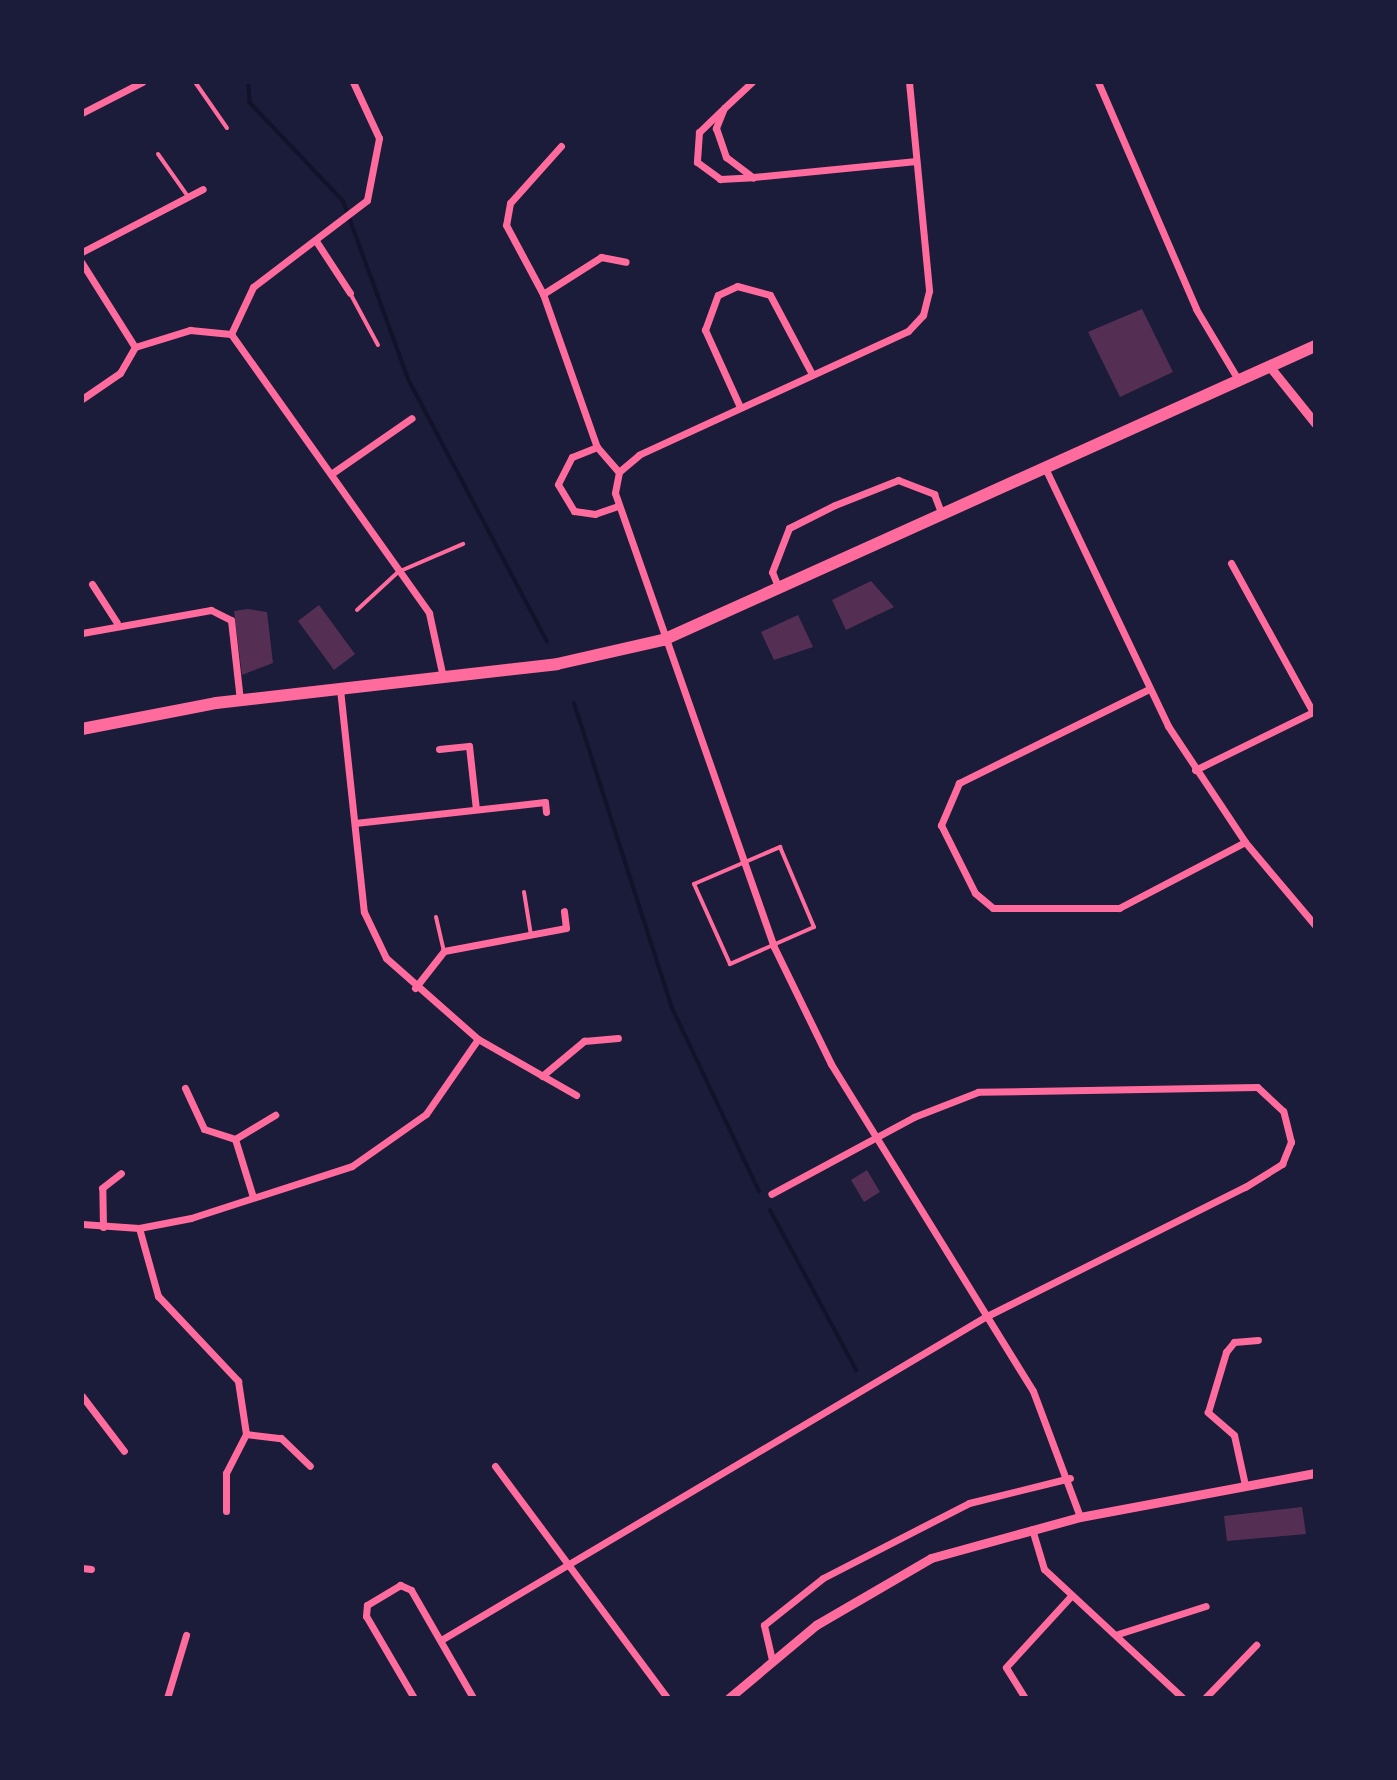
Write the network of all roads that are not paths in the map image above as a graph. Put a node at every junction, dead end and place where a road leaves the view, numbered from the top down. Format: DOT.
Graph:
graph roads {
  1 [pos="142,82"];
  2 [pos="195,82"];
  3 [pos="353,82"];
  4 [pos="752,82"];
  5 [pos="909,82"];
  6 [pos="1098,82"];
  7 [pos="724,108"];
  8 [pos="82,113"];
  9 [pos="227,128"];
  10 [pos="561,146"];
  11 [pos="158,154"];
  12 [pos="916,161"];
  13 [pos="753,177"];
  14 [pos="203,189"];
  15 [pos="189,199"];
  16 [pos="316,241"];
  17 [pos="82,252"];
  18 [pos="626,262"];
  19 [pos="82,263"];
  20 [pos="350,293"];
  21 [pos="543,294"];
  22 [pos="231,334"];
  23 [pos="378,345"];
  24 [pos="1315,346"];
  25 [pos="135,347"];
  26 [pos="1270,367"];
  27 [pos="811,372"];
  28 [pos="1239,381"];
  29 [pos="82,399"];
  30 [pos="740,407"];
  31 [pos="412,418"];
  32 [pos="1315,423"];
  33 [pos="597,447"];
  34 [pos="1046,470"];
  35 [pos="619,472"];
  36 [pos="331,474"];
  37 [pos="618,506"];
  38 [pos="942,515"];
  39 [pos="463,544"];
  40 [pos="1231,563"];
  41 [pos="398,572"];
  42 [pos="92,584"];
  43 [pos="779,590"];
  44 [pos="357,610"];
  45 [pos="117,623"];
  46 [pos="82,633"];
  47 [pos="663,640"];
  48 [pos="443,677"];
  49 [pos="340,689"];
  50 [pos="1147,690"];
  51 [pos="240,700"];
  52 [pos="1314,711"];
  53 [pos="82,729"];
  54 [pos="439,749"];
  55 [pos="1195,770"];
  56 [pos="476,809"];
  57 [pos="546,812"];
  58 [pos="355,823"];
  59 [pos="1245,842"];
  60 [pos="739,862"];
  61 [pos="524,892"];
  62 [pos="564,911"];
  63 [pos="436,917"];
  64 [pos="1315,925"];
  65 [pos="531,935"];
  66 [pos="774,947"];
  67 [pos="444,951"];
  68 [pos="415,988"];
  69 [pos="618,1038"];
  70 [pos="478,1039"];
  71 [pos="542,1076"];
  72 [pos="185,1088"];
  73 [pos="576,1095"];
  74 [pos="275,1115"];
  75 [pos="235,1139"];
  76 [pos="876,1139"];
  77 [pos="121,1173"];
  78 [pos="771,1194"];
  79 [pos="253,1197"];
  80 [pos="82,1224"];
  81 [pos="103,1227"];
  82 [pos="139,1228"];
  83 [pos="985,1317"];
  84 [pos="1258,1340"];
  85 [pos="82,1396"];
  86 [pos="246,1434"];
  87 [pos="124,1451"];
  88 [pos="310,1466"];
  89 [pos="495,1466"];
  90 [pos="1315,1473"];
  91 [pos="1070,1478"];
  92 [pos="1245,1485"];
  93 [pos="226,1511"];
  94 [pos="1080,1517"];
  95 [pos="1032,1529"];
  96 [pos="567,1565"];
  97 [pos="1071,1596"];
  98 [pos="1206,1606"];
  99 [pos="1118,1634"];
  100 [pos="186,1635"];
  101 [pos="441,1640"];
  102 [pos="1256,1645"];
  103 [pos="772,1660"];
  104 [pos="167,1698"];
  105 [pos="414,1698"];
  106 [pos="473,1698"];
  107 [pos="667,1698"];
  108 [pos="729,1698"];
  109 [pos="1025,1698"];
  110 [pos="1183,1698"];
  111 [pos="1205,1698"];
  1 -- 8 [label="street"];
  2 -- 9 [label="lane"];
  3 -- 16 [label="street"];
  4 -- 7 [label="street"];
  5 -- 12 [label="street"];
  6 -- 28 [label="street"];
  7 -- 13 [label="street"];
  7 -- 13 [label="street"];
  10 -- 21 [label="street"];
  11 -- 15 [label="lane"];
  12 -- 13 [label="street"];
  12 -- 27 [label="street"];
  14 -- 15 [label="street"];
  15 -- 17 [label="street"];
  16 -- 20 [label="street"];
  16 -- 22 [label="street"];
  18 -- 21 [label="street"];
  19 -- 25 [label="street"];
  20 -- 23 [label="lane"];
  21 -- 33 [label="street"];
  22 -- 25 [label="street"];
  22 -- 36 [label="street"];
  24 -- 26 [label="highway"];
  25 -- 29 [label="street"];
  26 -- 28 [label="highway"];
  26 -- 32 [label="street"];
  27 -- 30 [label="street"];
  27 -- 30 [label="street"];
  28 -- 34 [label="highway"];
  30 -- 35 [label="street"];
  31 -- 36 [label="street"];
  33 -- 35 [label="street"];
  33 -- 37 [label="street"];
  34 -- 38 [label="highway"];
  34 -- 50 [label="street"];
  35 -- 37 [label="street"];
  36 -- 41 [label="street"];
  37 -- 47 [label="street"];
  38 -- 43 [label="highway"];
  38 -- 43 [label="street"];
  39 -- 41 [label="lane"];
  40 -- 52 [label="street"];
  41 -- 44 [label="lane"];
  41 -- 48 [label="street"];
  42 -- 45 [label="street"];
  43 -- 47 [label="highway"];
  45 -- 46 [label="street"];
  45 -- 51 [label="street"];
  47 -- 48 [label="highway"];
  47 -- 60 [label="street"];
  48 -- 49 [label="highway"];
  49 -- 51 [label="highway"];
  49 -- 58 [label="street"];
  50 -- 55 [label="street"];
  50 -- 59 [label="street"];
  51 -- 53 [label="highway"];
  52 -- 55 [label="street"];
  54 -- 56 [label="street"];
  55 -- 59 [label="street"];
  56 -- 57 [label="street"];
  56 -- 58 [label="street"];
  58 -- 68 [label="street"];
  59 -- 64 [label="street"];
  60 -- 66 [label="street"];
  60 -- 66 [label="lane"];
  60 -- 66 [label="lane"];
  61 -- 65 [label="lane"];
  62 -- 65 [label="street"];
  63 -- 67 [label="lane"];
  65 -- 67 [label="street"];
  66 -- 76 [label="street"];
  67 -- 68 [label="street"];
  68 -- 70 [label="street"];
  69 -- 71 [label="street"];
  70 -- 71 [label="street"];
  70 -- 79 [label="street"];
  71 -- 73 [label="street"];
  72 -- 75 [label="street"];
  74 -- 75 [label="street"];
  75 -- 79 [label="street"];
  76 -- 78 [label="street"];
  76 -- 83 [label="street"];
  76 -- 83 [label="street"];
  77 -- 81 [label="street"];
  79 -- 82 [label="street"];
  80 -- 81 [label="street"];
  81 -- 82 [label="street"];
  82 -- 86 [label="street"];
  83 -- 91 [label="street"];
  83 -- 96 [label="street"];
  84 -- 92 [label="street"];
  85 -- 87 [label="street"];
  86 -- 88 [label="street"];
  86 -- 93 [label="street"];
  89 -- 96 [label="street"];
  90 -- 92 [label="street"];
  91 -- 94 [label="street"];
  91 -- 103 [label="street"];
  92 -- 94 [label="street"];
  94 -- 95 [label="street"];
  95 -- 97 [label="street"];
  95 -- 103 [label="street"];
  96 -- 101 [label="street"];
  96 -- 107 [label="street"];
  97 -- 99 [label="street"];
  97 -- 109 [label="street"];
  98 -- 99 [label="street"];
  99 -- 110 [label="street"];
  100 -- 104 [label="street"];
  101 -- 105 [label="street"];
  101 -- 106 [label="street"];
  102 -- 111 [label="street"];
  103 -- 108 [label="street"];
}
